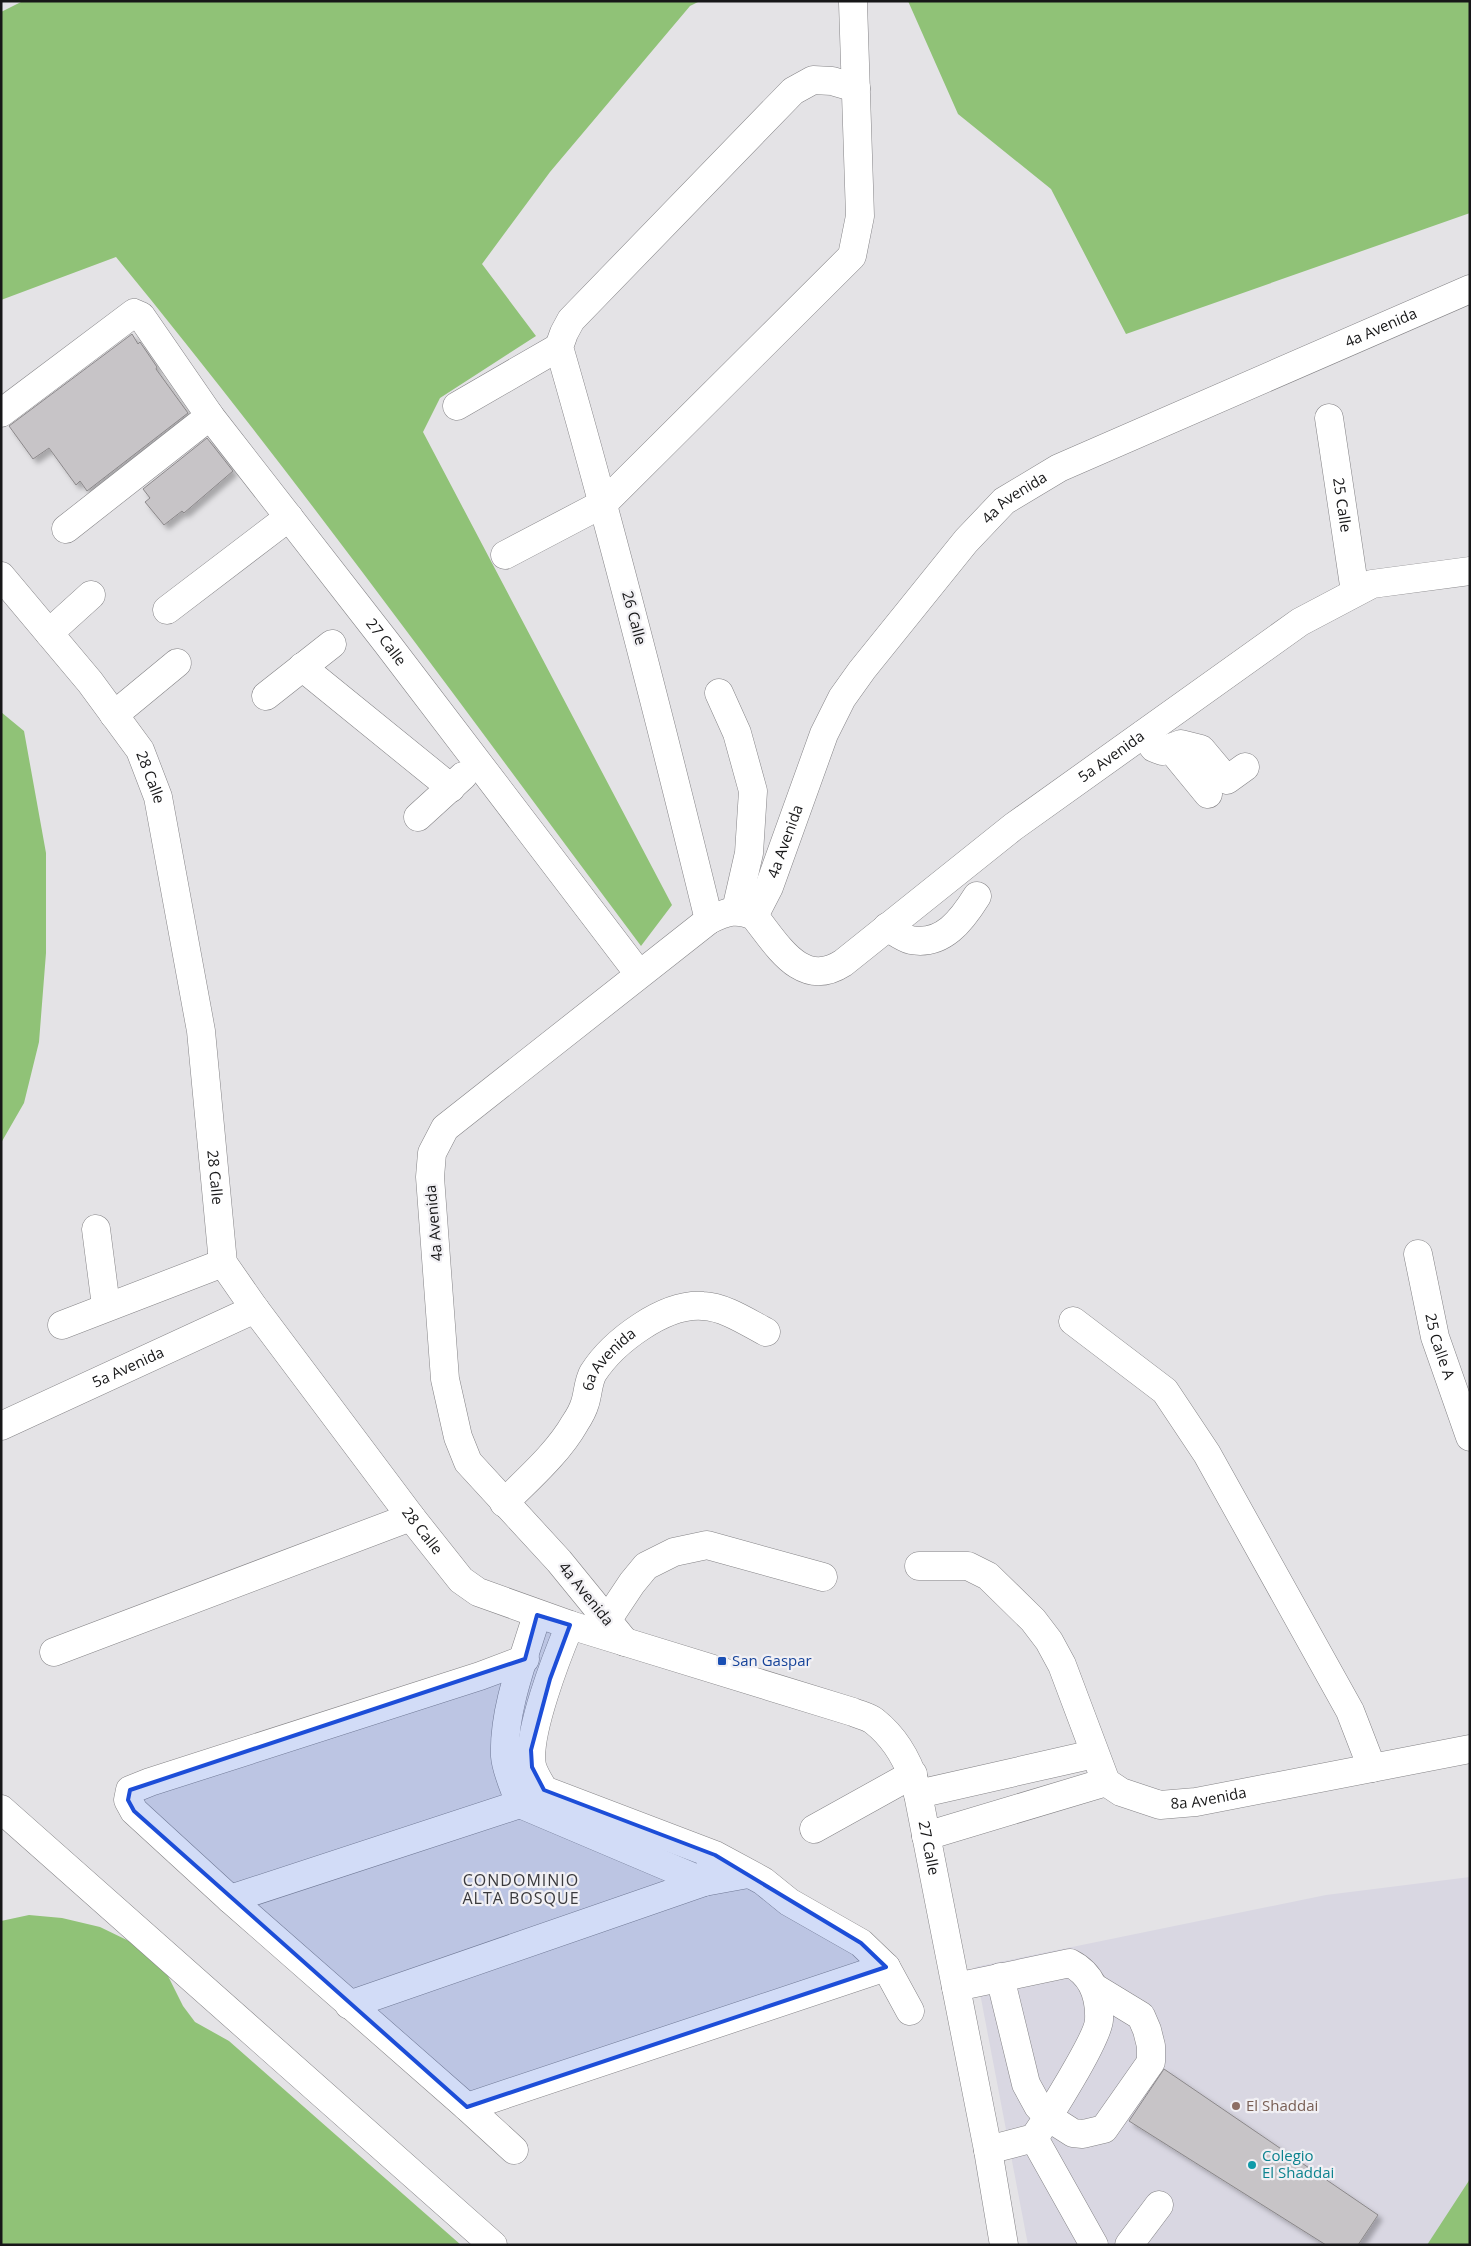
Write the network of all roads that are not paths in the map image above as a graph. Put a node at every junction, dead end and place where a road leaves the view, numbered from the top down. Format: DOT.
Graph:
graph roads {
  1 [pos="853,3"];
  2 [pos="856,88"];
  3 [pos="1470,289"];
  4 [pos="559,347"];
  5 [pos="457,406"];
  6 [pos="1,414"];
  7 [pos="210,416"];
  8 [pos="1329,418"];
  9 [pos="604,503"];
  10 [pos="289,517"];
  11 [pos="66,529"];
  12 [pos="505,555"];
  13 [pos="1470,571"];
  14 [pos="1,576"];
  15 [pos="1355,592"];
  16 [pos="91,595"];
  17 [pos="167,610"];
  18 [pos="49,633"];
  19 [pos="332,644"];
  20 [pos="177,663"];
  21 [pos="302,667"];
  22 [pos="720,693"];
  23 [pos="266,696"];
  24 [pos="114,714"];
  25 [pos="1144,734"];
  26 [pos="478,764"];
  27 [pos="1220,786"];
  28 [pos="451,788"];
  29 [pos="418,817"];
  30 [pos="977,896"];
  31 [pos="745,913"];
  32 [pos="709,920"];
  33 [pos="887,927"];
  34 [pos="639,974"];
  35 [pos="96,1229"];
  36 [pos="1418,1254"];
  37 [pos="223,1263"];
  38 [pos="106,1306"];
  39 [pos="255,1309"];
  40 [pos="1073,1321"];
  41 [pos="62,1325"];
  42 [pos="766,1332"];
  43 [pos="1,1426"];
  44 [pos="1470,1437"];
  45 [pos="504,1503"];
  46 [pos="411,1517"];
  47 [pos="919,1566"];
  48 [pos="823,1577"];
  49 [pos="537,1615"];
  50 [pos="608,1620"];
  51 [pos="570,1625"];
  52 [pos="624,1642"];
  53 [pos="54,1652"];
  54 [pos="525,1659"];
  55 [pos="1470,1749"];
  56 [pos="1094,1754"];
  57 [pos="1372,1768"];
  58 [pos="1106,1782"];
  59 [pos="916,1784"];
  60 [pos="544,1790"];
  61 [pos="520,1804"];
  62 [pos="1,1809"];
  63 [pos="814,1829"];
  64 [pos="926,1836"];
  65 [pos="715,1855"];
  66 [pos="748,1874"];
  67 [pos="704,1882"];
  68 [pos="230,1899"];
  69 [pos="886,1967"];
  70 [pos="1000,1977"];
  71 [pos="956,1986"];
  72 [pos="1095,1988"];
  73 [pos="349,2005"];
  74 [pos="910,2011"];
  75 [pos="468,2107"];
  76 [pos="1041,2128"];
  77 [pos="514,2150"];
  78 [pos="988,2150"];
  79 [pos="1159,2205"];
  80 [pos="493,2245"];
  81 [pos="1004,2245"];
  82 [pos="1094,2245"];
  83 [pos="1129,2245"];
  1 -- 2 [label="street"];
  2 -- 4 [label="street"];
  2 -- 9 [label="street"];
  3 -- 31 [label="street, 4a Avenida"];
  4 -- 5 [label="street"];
  4 -- 9 [label="street, 26 Calle"];
  6 -- 7 [label="street, 27 Calle"];
  7 -- 10 [label="street, 27 Calle"];
  7 -- 11 [label="street"];
  8 -- 15 [label="street, 25 Calle"];
  9 -- 12 [label="street"];
  9 -- 32 [label="street, 26 Calle"];
  10 -- 17 [label="street"];
  10 -- 26 [label="street, 27 Calle"];
  13 -- 15 [label="street, 5a Avenida"];
  14 -- 18 [label="street, 28 Calle"];
  15 -- 25 [label="street, 5a Avenida"];
  16 -- 18 [label="street"];
  18 -- 24 [label="street, 28 Calle"];
  19 -- 21 [label="street"];
  20 -- 24 [label="street"];
  21 -- 23 [label="street"];
  21 -- 28 [label="street"];
  22 -- 31 [label="street"];
  24 -- 37 [label="street, 28 Calle"];
  25 -- 27 [label="street"];
  25 -- 33 [label="street, 5a Avenida"];
  26 -- 28 [label="street"];
  26 -- 34 [label="street, 27 Calle"];
  28 -- 29 [label="street"];
  30 -- 33 [label="street"];
  31 -- 32 [label="street, 4a Avenida"];
  31 -- 33 [label="street, 5a Avenida"];
  32 -- 34 [label="street, 4a Avenida"];
  34 -- 45 [label="street, 4a Avenida"];
  35 -- 38 [label="street"];
  36 -- 44 [label="street, 25 Calle A"];
  37 -- 38 [label="street"];
  37 -- 39 [label="street, 28 Calle"];
  38 -- 41 [label="street"];
  39 -- 43 [label="street, 5a Avenida"];
  39 -- 46 [label="street, 28 Calle"];
  40 -- 57 [label="street"];
  42 -- 45 [label="street, 6a Avenida"];
  45 -- 50 [label="street, 4a Avenida"];
  46 -- 49 [label="street, 28 Calle"];
  46 -- 53 [label="street"];
  47 -- 56 [label="street"];
  48 -- 50 [label="street"];
  49 -- 51 [label="street, 28 Calle"];
  49 -- 54 [label="street"];
  50 -- 52 [label="street, 4a Avenida"];
  51 -- 52 [label="street, 28 Calle"];
  51 -- 60 [label="street"];
  52 -- 59 [label="street, 27 Calle"];
  54 -- 61 [label="street"];
  54 -- 68 [label="street"];
  55 -- 57 [label="street, 8a Avenida"];
  56 -- 58 [label="street"];
  56 -- 59 [label="street"];
  57 -- 58 [label="street, 8a Avenida"];
  58 -- 64 [label="street"];
  59 -- 63 [label="street"];
  59 -- 64 [label="street, 27 Calle"];
  60 -- 61 [label="street"];
  60 -- 65 [label="street"];
  61 -- 67 [label="street"];
  61 -- 68 [label="street"];
  62 -- 80 [label="street"];
  64 -- 71 [label="street, 27 Calle"];
  65 -- 66 [label="street"];
  65 -- 67 [label="street"];
  66 -- 67 [label="street"];
  66 -- 69 [label="street"];
  67 -- 73 [label="street"];
  68 -- 73 [label="street"];
  69 -- 74 [label="street"];
  69 -- 75 [label="street"];
  70 -- 71 [label="street"];
  70 -- 72 [label="street"];
  70 -- 76 [label="street"];
  71 -- 78 [label="street, 27 Calle"];
  72 -- 76 [label="street"];
  72 -- 76 [label="street"];
  73 -- 75 [label="street"];
  75 -- 77 [label="street"];
  76 -- 78 [label="street"];
  76 -- 82 [label="street"];
  78 -- 81 [label="street, 27 Calle"];
  79 -- 83 [label="street"];
}
